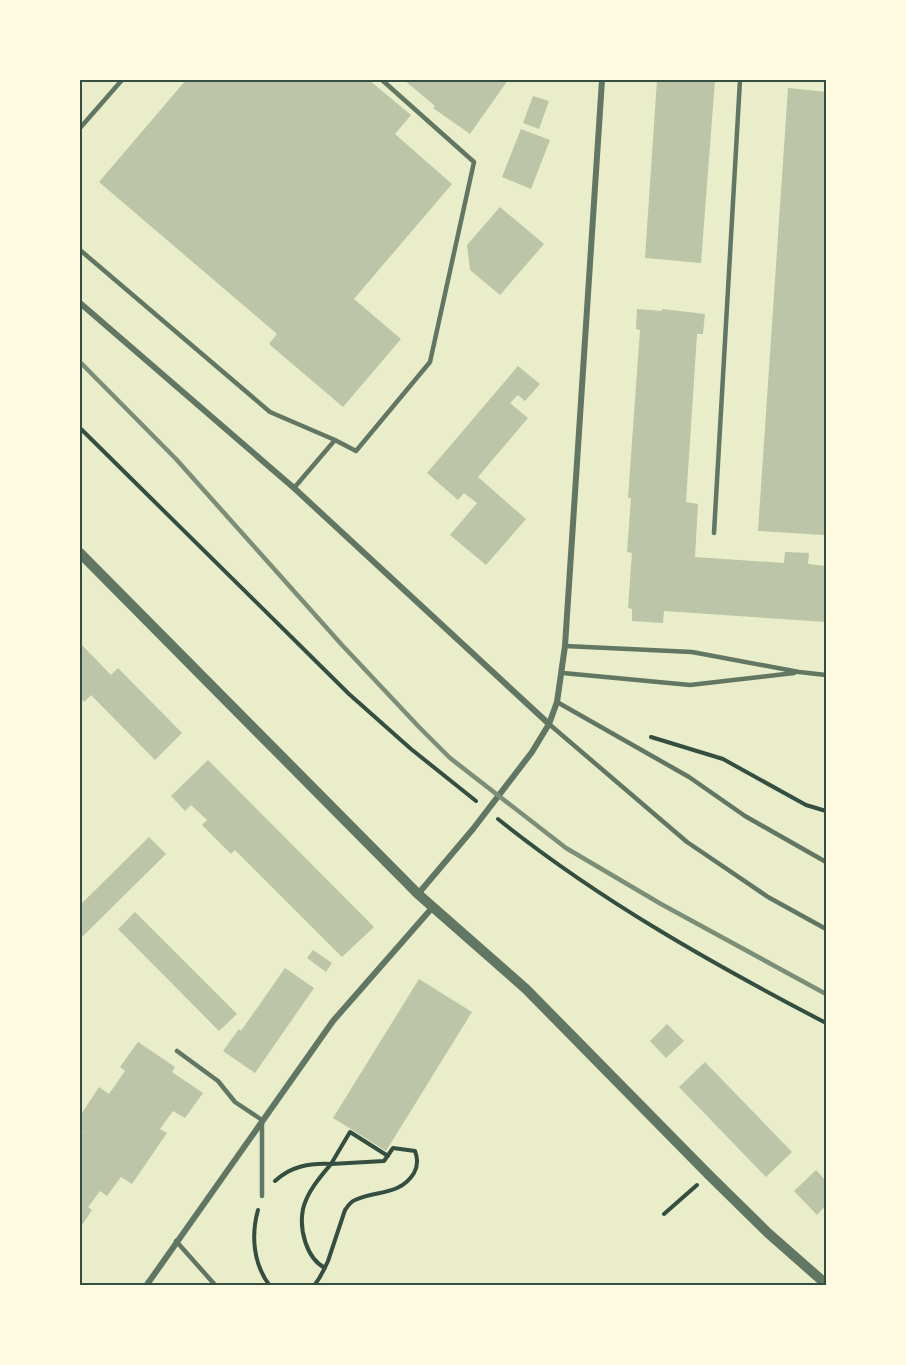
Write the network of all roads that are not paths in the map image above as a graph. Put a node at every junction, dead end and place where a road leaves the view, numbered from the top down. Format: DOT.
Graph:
graph roads {
  1 [pos="122,80"];
  2 [pos="382,80"];
  3 [pos="602,80"];
  4 [pos="740,80"];
  5 [pos="80,128"];
  6 [pos="80,250"];
  7 [pos="80,303"];
  8 [pos="334,441"];
  9 [pos="294,488"];
  10 [pos="714,533"];
  11 [pos="80,553"];
  12 [pos="565,646"];
  13 [pos="799,672"];
  14 [pos="563,673"];
  15 [pos="826,675"];
  16 [pos="557,702"];
  17 [pos="549,724"];
  18 [pos="815,855"];
  19 [pos="826,856"];
  20 [pos="826,862"];
  21 [pos="418,894"];
  22 [pos="432,908"];
  23 [pos="826,929"];
  24 [pos="177,1051"];
  25 [pos="262,1120"];
  26 [pos="262,1196"];
  27 [pos="176,1241"];
  28 [pos="826,1284"];
  29 [pos="146,1286"];
  30 [pos="216,1286"];
  1 -- 5 [label="lane"];
  2 -- 8 [label="lane"];
  3 -- 12 [label="street"];
  4 -- 10 [label="lane"];
  6 -- 8 [label="lane"];
  7 -- 9 [label="street"];
  8 -- 9 [label="lane"];
  9 -- 17 [label="street"];
  11 -- 21 [label="street"];
  12 -- 13 [label="lane"];
  12 -- 14 [label="street"];
  13 -- 14 [label="lane"];
  13 -- 15 [label="lane"];
  14 -- 16 [label="street"];
  16 -- 17 [label="street"];
  16 -- 18 [label="lane"];
  17 -- 21 [label="street"];
  17 -- 23 [label="lane"];
  18 -- 19 [label="lane"];
  18 -- 20 [label="lane"];
  21 -- 22 [label="street"];
  22 -- 25 [label="street"];
  22 -- 28 [label="street"];
  24 -- 25 [label="lane"];
  25 -- 26 [label="lane"];
  25 -- 27 [label="street"];
  27 -- 29 [label="street"];
  27 -- 30 [label="lane"];
}
